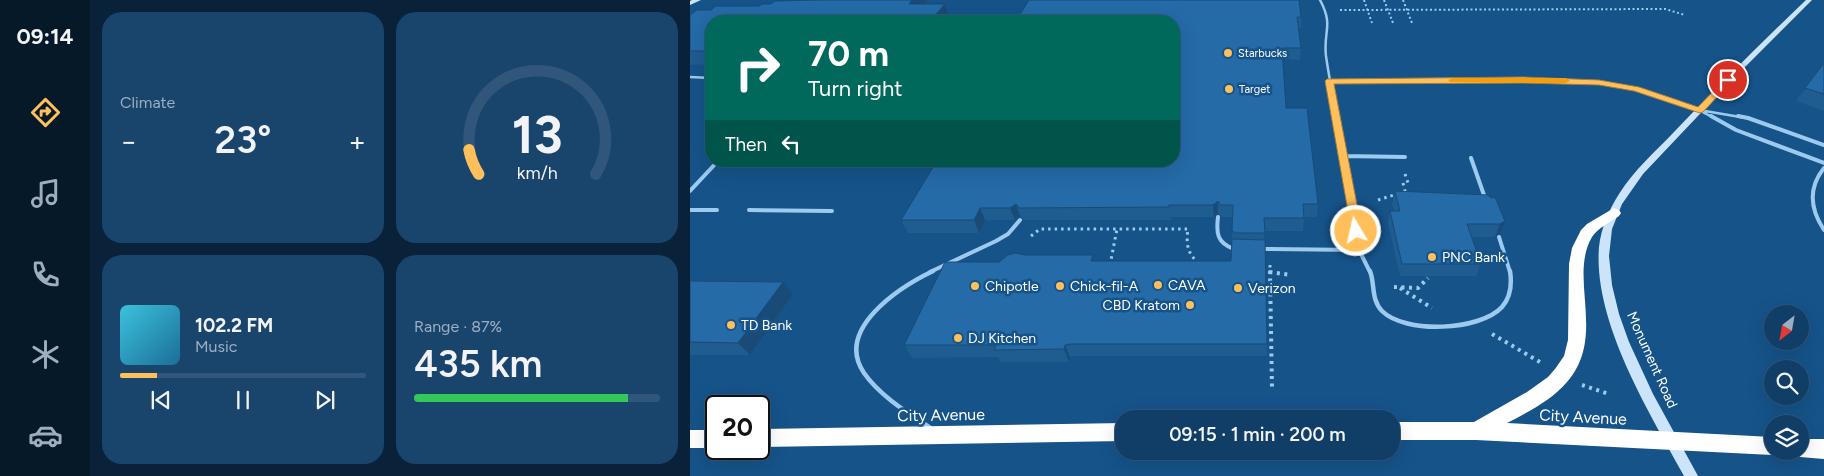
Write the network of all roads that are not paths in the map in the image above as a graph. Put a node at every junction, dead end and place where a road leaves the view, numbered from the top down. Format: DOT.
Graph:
graph roads {
  1 [pos="698,0"];
  2 [pos="1320,0"];
  3 [pos="1808,0"];
  4 [pos="690,3"];
  5 [pos="690,77"];
  6 [pos="705,78"];
  7 [pos="1330,81"];
  8 [pos="1700,110"];
  9 [pos="1824,145"];
  10 [pos="1344,156"];
  11 [pos="1406,157"];
  12 [pos="1471,158"];
  13 [pos="1824,163"];
  14 [pos="712,167"];
  15 [pos="1824,168"];
  16 [pos="690,191"];
  17 [pos="1488,207"];
  18 [pos="690,210"];
  19 [pos="717,210"];
  20 [pos="748,210"];
  21 [pos="832,211"];
  22 [pos="1614,213"];
  23 [pos="1218,217"];
  24 [pos="1020,220"];
  25 [pos="1824,230"];
  26 [pos="1499,237"];
  27 [pos="1236,249"];
  28 [pos="1252,249"];
  29 [pos="1359,250"];
  30 [pos="1400,431"];
  31 [pos="1476,431"];
  32 [pos="1115,432"];
  33 [pos="940,434"];
  34 [pos="770,438"];
  35 [pos="690,439"];
  36 [pos="705,439"];
  37 [pos="1673,442"];
  38 [pos="1764,446"];
  39 [pos="1809,448"];
  40 [pos="1824,449"];
  41 [pos="1691,476"];
  1 -- 4 [label="street"];
  2 -- 7 [label="lane"];
  3 -- 8 [label="street, Monument Road"];
  5 -- 6 [label="lane"];
  7 -- 8 [label="lane"];
  7 -- 10 [label="lane"];
  8 -- 9 [label="lane"];
  8 -- 13 [label="lane"];
  8 -- 22 [label="street, Monument Road"];
  10 -- 11 [label="lane"];
  10 -- 29 [label="lane"];
  12 -- 17 [label="lane"];
  14 -- 16 [label="lane"];
  15 -- 25 [label="lane"];
  18 -- 19 [label="lane"];
  20 -- 21 [label="lane"];
  22 -- 31 [label="highway"];
  22 -- 37 [label="street, Monument Road"];
  23 -- 27 [label="lane"];
  24 -- 33 [label="lane"];
  26 -- 29 [label="lane"];
  28 -- 29 [label="lane"];
  30 -- 31 [label="highway, City Avenue"];
  31 -- 37 [label="highway, City Avenue"];
  32 -- 33 [label="highway, City Avenue"];
  33 -- 34 [label="highway, City Avenue"];
  35 -- 36 [label="highway"];
  37 -- 38 [label="highway, City Avenue"];
  37 -- 41 [label="street, Monument Road"];
  39 -- 40 [label="highway"];
}
